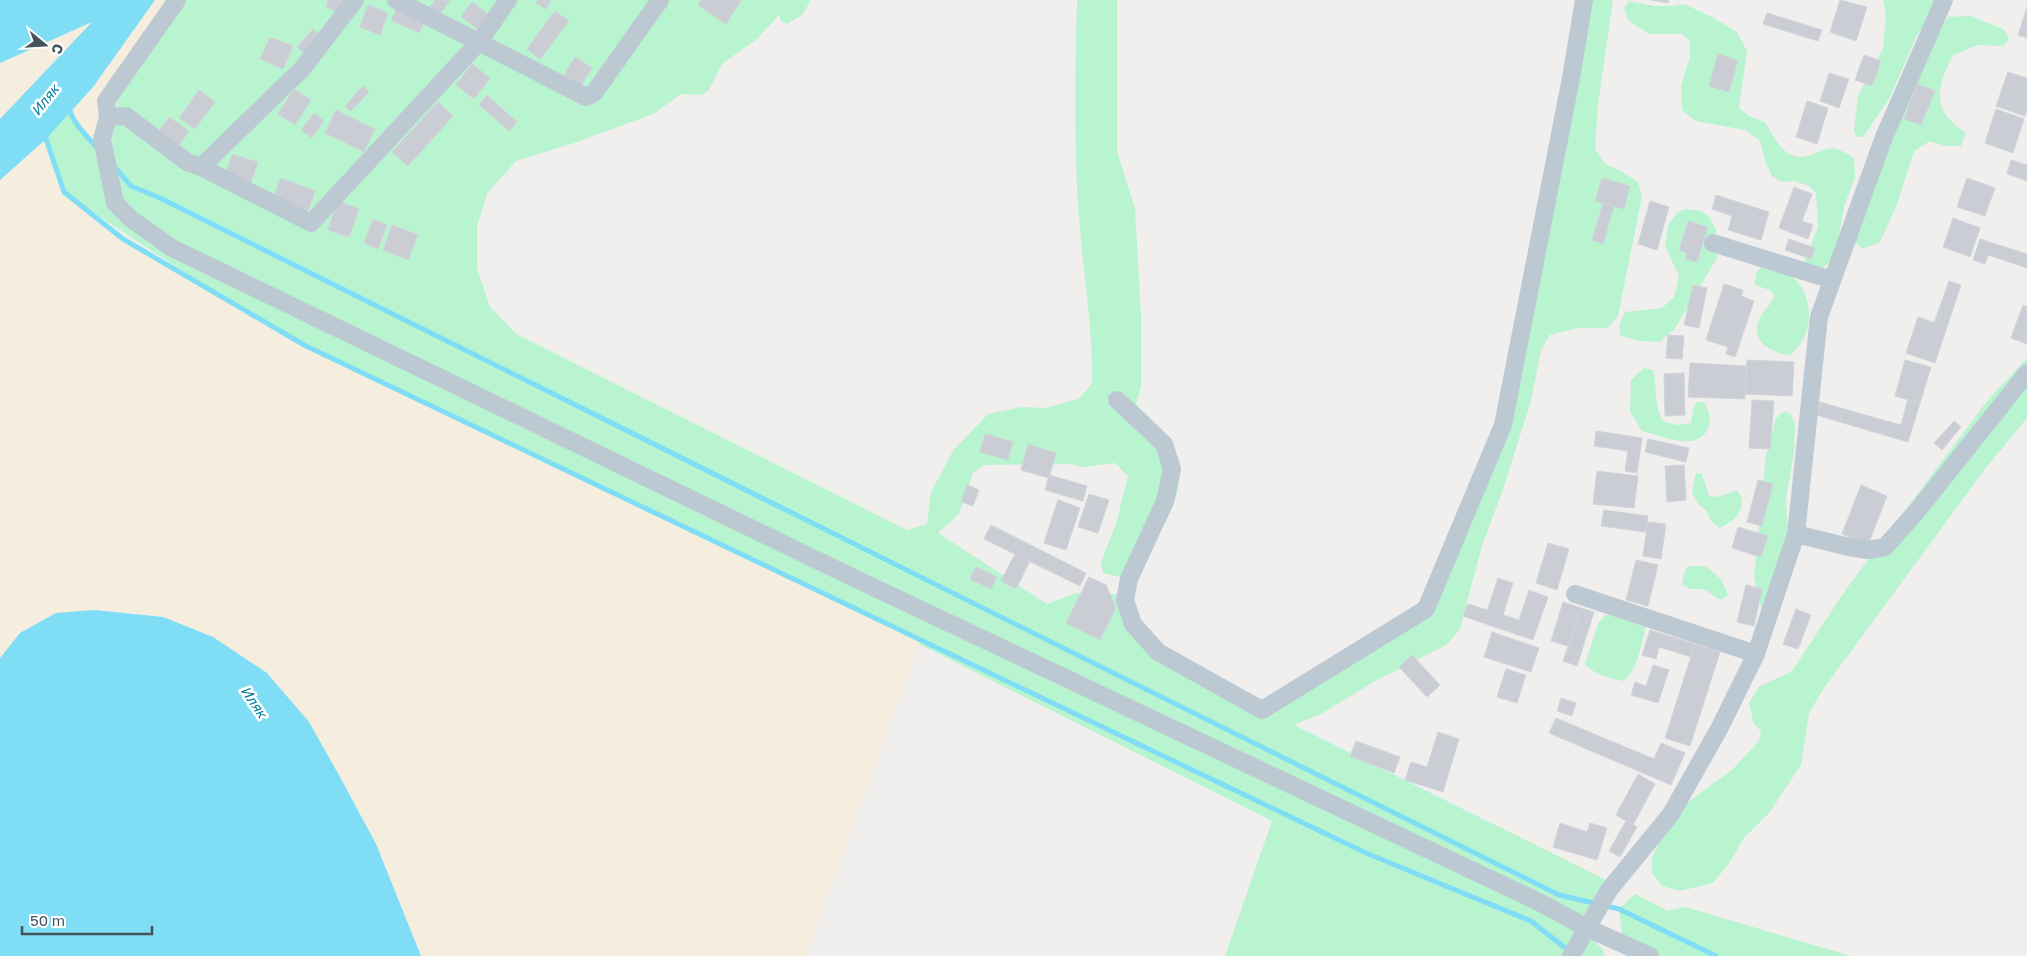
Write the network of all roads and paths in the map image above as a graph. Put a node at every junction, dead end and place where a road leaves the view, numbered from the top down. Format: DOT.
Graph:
graph roads {
  1 [pos="177,0"];
  2 [pos="355,0"];
  3 [pos="396,0"];
  4 [pos="508,0"];
  5 [pos="660,0"];
  6 [pos="1584,0"];
  7 [pos="1944,0"];
  8 [pos="479,42"];
  9 [pos="108,117"];
  10 [pos="201,167"];
  11 [pos="1713,243"];
  12 [pos="1832,280"];
  13 [pos="2027,373"];
  14 [pos="1117,400"];
  15 [pos="1796,534"];
  16 [pos="1575,594"];
  17 [pos="1756,654"];
  18 [pos="1587,928"];
  19 [pos="1574,950"];
  20 [pos="1650,956"];
  1 -- 9 [label="street"];
  2 -- 10 [label="street"];
  3 -- 8 [label="street"];
  4 -- 8 [label="street"];
  5 -- 8 [label="street"];
  6 -- 14 [label="street"];
  7 -- 12 [label="street"];
  8 -- 10 [label="street"];
  9 -- 10 [label="street"];
  9 -- 18 [label="street"];
  11 -- 12 [label="street"];
  12 -- 15 [label="street"];
  13 -- 15 [label="street"];
  15 -- 17 [label="street"];
  16 -- 17 [label="street"];
  17 -- 18 [label="street"];
  18 -- 19 [label="street"];
  18 -- 20 [label="street"];
}
